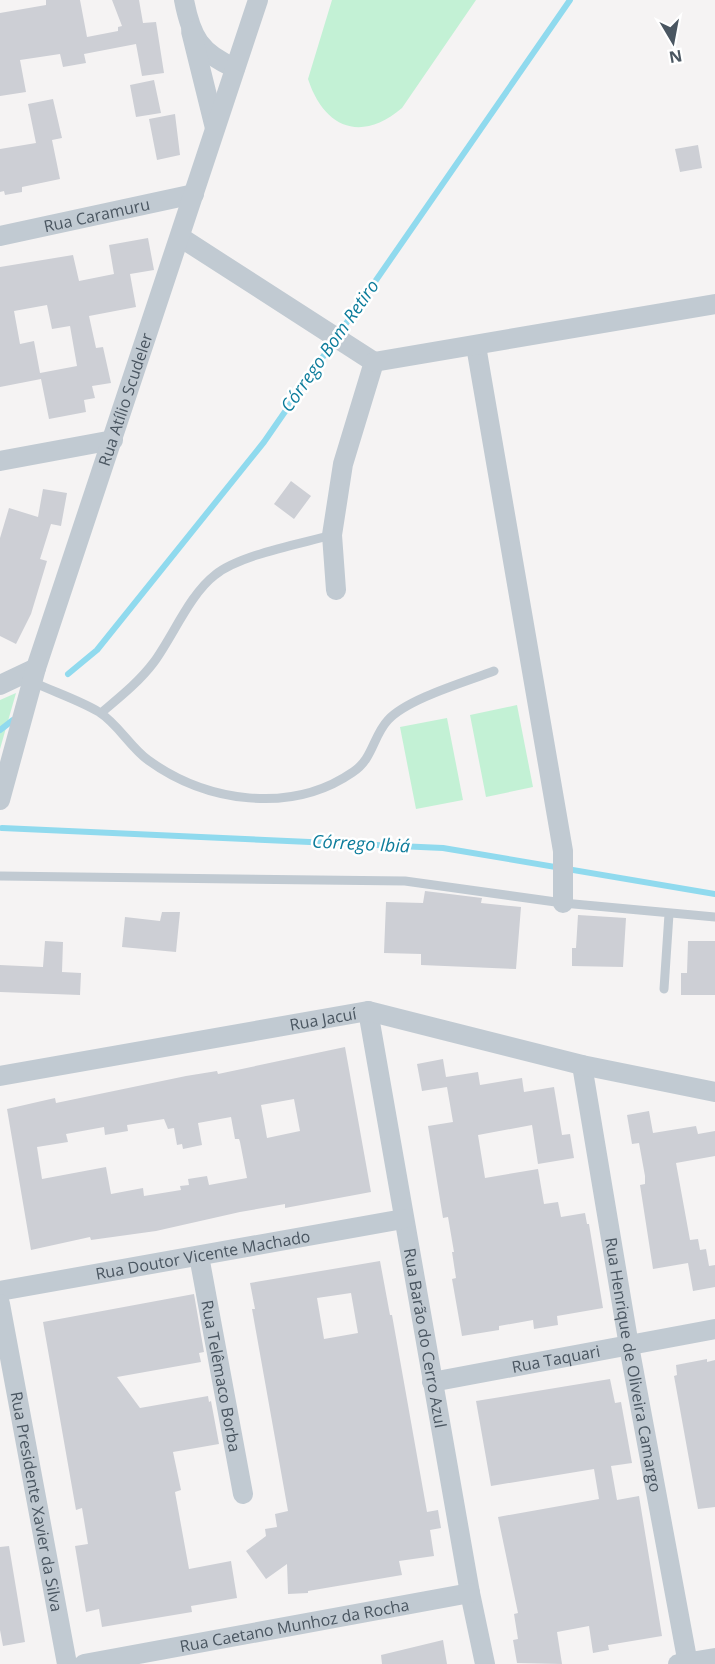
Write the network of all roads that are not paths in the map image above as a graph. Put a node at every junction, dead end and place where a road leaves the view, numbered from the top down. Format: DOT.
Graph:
graph roads {
  1 [pos="184,0"];
  2 [pos="258,0"];
  3 [pos="191,31"];
  4 [pos="235,69"];
  5 [pos="215,128"];
  6 [pos="194,194"];
  7 [pos="0,236"];
  8 [pos="180,237"];
  9 [pos="715,304"];
  10 [pos="476,346"];
  11 [pos="366,357"];
  12 [pos="113,441"];
  13 [pos="0,461"];
  14 [pos="332,535"];
  15 [pos="336,590"];
  16 [pos="494,671"];
  17 [pos="35,675"];
  18 [pos="0,685"];
  19 [pos="101,713"];
  20 [pos="0,800"];
  21 [pos="0,876"];
  22 [pos="563,903"];
  23 [pos="669,914"];
  24 [pos="715,917"];
  25 [pos="664,989"];
  26 [pos="368,1011"];
  27 [pos="582,1065"];
  28 [pos="0,1077"];
  29 [pos="715,1092"];
  30 [pos="403,1218"];
  31 [pos="199,1256"];
  32 [pos="0,1291"];
  33 [pos="0,1304"];
  34 [pos="715,1329"];
  35 [pos="629,1346"];
  36 [pos="432,1382"];
  37 [pos="243,1494"];
  38 [pos="470,1593"];
  39 [pos="715,1658"];
  40 [pos="685,1663"];
  41 [pos="67,1664"];
  42 [pos="84,1664"];
  43 [pos="485,1664"];
  1 -- 3 [label="street"];
  2 -- 4 [label="street, Rua Atílio Scudeler"];
  3 -- 4 [label="street"];
  3 -- 5 [label="street"];
  4 -- 5 [label="street, Rua Atílio Scudeler"];
  5 -- 6 [label="street, Rua Atílio Scudeler"];
  6 -- 7 [label="street, Rua Caramuru"];
  6 -- 8 [label="street, Rua Atílio Scudeler"];
  8 -- 11 [label="street"];
  8 -- 12 [label="street, Rua Atílio Scudeler"];
  9 -- 10 [label="street"];
  10 -- 11 [label="street"];
  10 -- 22 [label="street"];
  11 -- 14 [label="street"];
  12 -- 13 [label="street"];
  12 -- 17 [label="street, Rua Atílio Scudeler"];
  14 -- 15 [label="street"];
  14 -- 19 [label="lane"];
  16 -- 19 [label="lane"];
  17 -- 18 [label="street"];
  17 -- 19 [label="lane"];
  17 -- 20 [label="street, Rua Atílio Scudeler"];
  21 -- 22 [label="lane"];
  22 -- 23 [label="lane"];
  23 -- 24 [label="lane"];
  23 -- 25 [label="lane"];
  26 -- 27 [label="street, Rua Jacuí"];
  26 -- 28 [label="street, Rua Jacuí"];
  26 -- 30 [label="street, Rua Barão do Cerro Azul"];
  27 -- 29 [label="street, Rua Jacuí"];
  27 -- 35 [label="street, Rua Henrique de Oliveira Camargo"];
  30 -- 31 [label="street, Rua Doutor Vicente Machado"];
  30 -- 36 [label="street, Rua Barão do Cerro Azul"];
  31 -- 32 [label="street, Rua Doutor Vicente Machado"];
  31 -- 37 [label="street, Rua Telêmaco Borba"];
  33 -- 41 [label="street, Rua Presidente Xavier da Silva"];
  34 -- 35 [label="street, Rua Taquari"];
  35 -- 36 [label="street, Rua Taquari"];
  35 -- 40 [label="street, Rua Henrique de Oliveira Camargo"];
  36 -- 38 [label="street, Rua Barão do Cerro Azul"];
  38 -- 42 [label="street, Rua Caetano Munhoz da Rocha"];
  38 -- 43 [label="street, Rua Barão do Cerro Azul"];
  39 -- 40 [label="street"];
}
